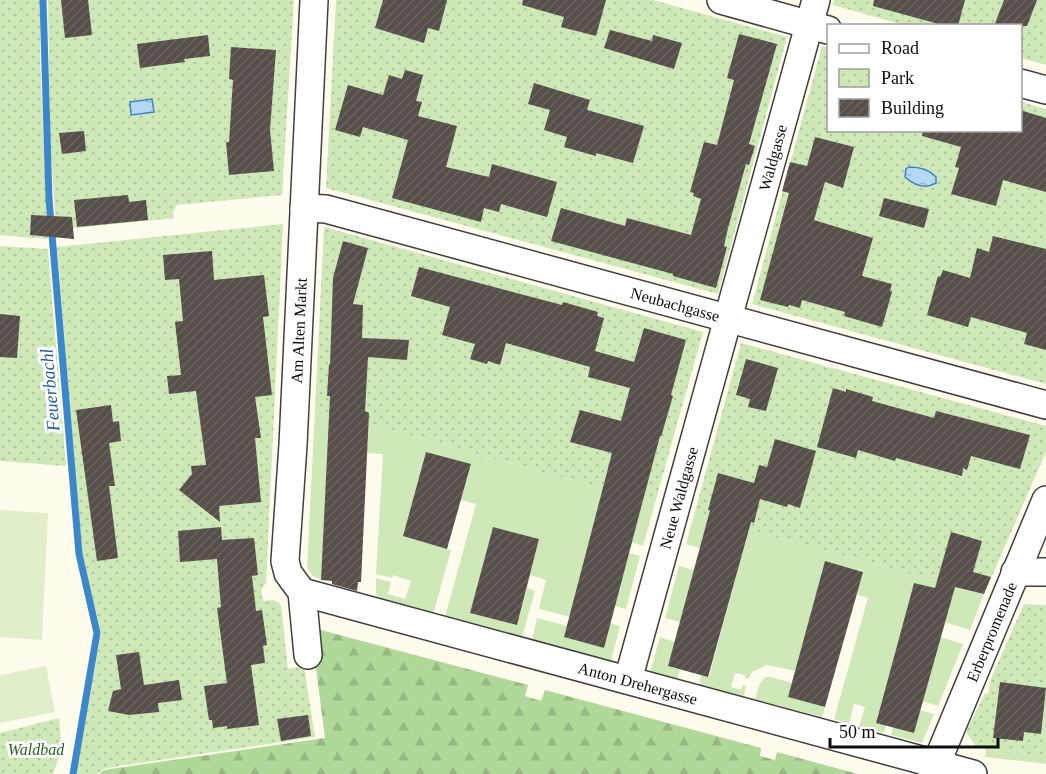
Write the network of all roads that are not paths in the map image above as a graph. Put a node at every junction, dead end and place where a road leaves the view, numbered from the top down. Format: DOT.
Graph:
graph roads {
  1 [pos="314,0"];
  2 [pos="721,0"];
  3 [pos="818,18"];
  4 [pos="1022,84"];
  5 [pos="1046,90"];
  6 [pos="304,208"];
  7 [pos="728,317"];
  8 [pos="1046,405"];
  9 [pos="1046,500"];
  10 [pos="1046,572"];
  11 [pos="1015,573"];
  12 [pos="302,592"];
  13 [pos="308,655"];
  14 [pos="628,680"];
  15 [pos="934,768"];
  16 [pos="973,774"];
  1 -- 6 [label="street, Am Alten Markt"];
  2 -- 3 [label="street"];
  3 -- 7 [label="street, Waldgasse"];
  4 -- 5 [label="street"];
  6 -- 7 [label="street, Neubachgasse"];
  6 -- 12 [label="street, Am Alten Markt"];
  7 -- 8 [label="street, Neubachgasse"];
  7 -- 14 [label="street, Neue Waldgasse"];
  9 -- 11 [label="street, Erberpromenade"];
  10 -- 11 [label="street"];
  11 -- 15 [label="street, Erberpromenade"];
  12 -- 13 [label="street, Am Alten Markt"];
  12 -- 14 [label="street, Anton Drehergasse"];
  14 -- 15 [label="street, Anton Drehergasse"];
  15 -- 16 [label="street, Anton Drehergasse"];
}
